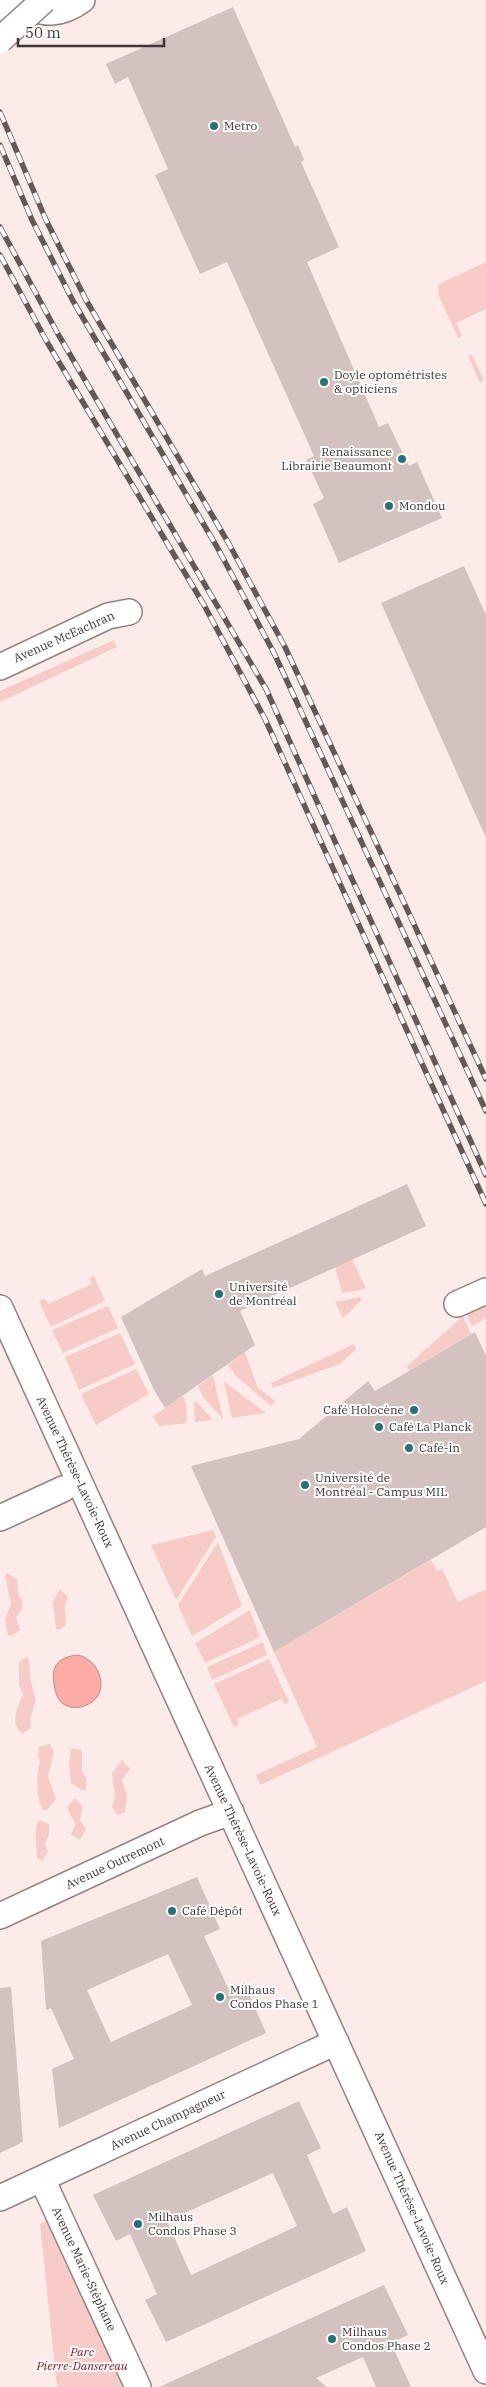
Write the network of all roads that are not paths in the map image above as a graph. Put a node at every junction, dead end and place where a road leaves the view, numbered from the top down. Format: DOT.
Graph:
graph roads {
  1 [pos="9,0"];
  2 [pos="22,0"];
  3 [pos="44,0"];
  4 [pos="82,0"];
  5 [pos="0,8"];
  6 [pos="0,40"];
  7 [pos="129,612"];
  8 [pos="0,667"];
  9 [pos="486,1291"];
  10 [pos="457,1304"];
  11 [pos="0,1308"];
  12 [pos="62,1489"];
  13 [pos="0,1518"];
  14 [pos="231,1812"];
  15 [pos="0,1916"];
  16 [pos="336,2042"];
  17 [pos="42,2179"];
  18 [pos="0,2198"];
  19 [pos="486,2371"];
  20 [pos="138,2387"];
  1 -- 5 [label="street"];
  2 -- 4 [label="street"];
  3 -- 6 [label="street, bridge"];
  7 -- 8 [label="street, Avenue McEachran"];
  9 -- 10 [label="street"];
  11 -- 14 [label="street, Avenue Thérèse-Lavoie-Roux"];
  12 -- 13 [label="street"];
  14 -- 15 [label="street, Avenue Outremont"];
  14 -- 16 [label="street, Avenue Thérèse-Lavoie-Roux"];
  16 -- 17 [label="street, Avenue Champagneur"];
  16 -- 19 [label="street, Avenue Thérèse-Lavoie-Roux"];
  17 -- 18 [label="street, Avenue Champagneur"];
  17 -- 20 [label="street, Avenue Marie-Stéphane"];
}
